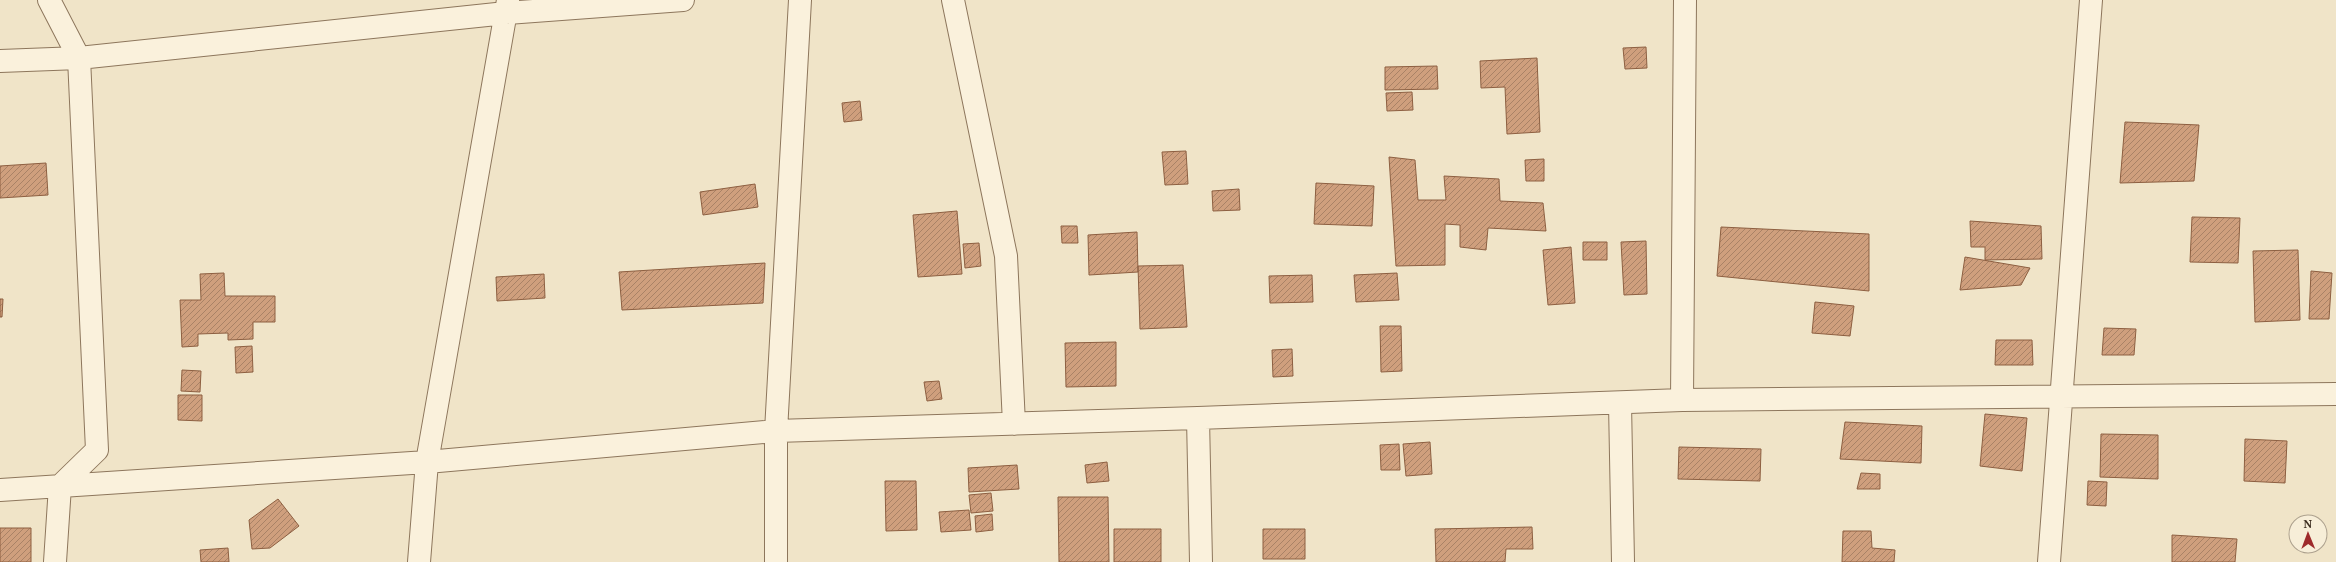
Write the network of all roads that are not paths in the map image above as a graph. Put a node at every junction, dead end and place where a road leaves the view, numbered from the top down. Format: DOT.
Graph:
graph roads {
  1 [pos="49,0"];
  2 [pos="683,0"];
  3 [pos="800,0"];
  4 [pos="953,0"];
  5 [pos="1685,0"];
  6 [pos="2091,0"];
  7 [pos="507,7"];
  8 [pos="78,58"];
  9 [pos="0,61"];
  10 [pos="2336,394"];
  11 [pos="2061,395"];
  12 [pos="1682,400"];
  13 [pos="1620,403"];
  14 [pos="1198,418"];
  15 [pos="1014,424"];
  16 [pos="776,431"];
  17 [pos="427,462"];
  18 [pos="60,486"];
  19 [pos="0,490"];
  20 [pos="55,562"];
  21 [pos="419,562"];
  22 [pos="776,562"];
  23 [pos="1201,562"];
  24 [pos="1623,562"];
  25 [pos="2049,562"];
  1 -- 8 [label="street"];
  2 -- 7 [label="street"];
  3 -- 16 [label="street"];
  4 -- 15 [label="street"];
  5 -- 12 [label="street"];
  6 -- 11 [label="street"];
  7 -- 8 [label="street"];
  7 -- 17 [label="street"];
  8 -- 9 [label="street"];
  8 -- 18 [label="street"];
  10 -- 11 [label="street"];
  11 -- 12 [label="street"];
  11 -- 25 [label="street"];
  12 -- 13 [label="street"];
  13 -- 14 [label="street"];
  13 -- 24 [label="street"];
  14 -- 15 [label="street"];
  14 -- 23 [label="street"];
  15 -- 16 [label="street"];
  16 -- 17 [label="street"];
  16 -- 22 [label="street"];
  17 -- 18 [label="street"];
  17 -- 21 [label="street"];
  18 -- 19 [label="street"];
  18 -- 20 [label="street"];
}
